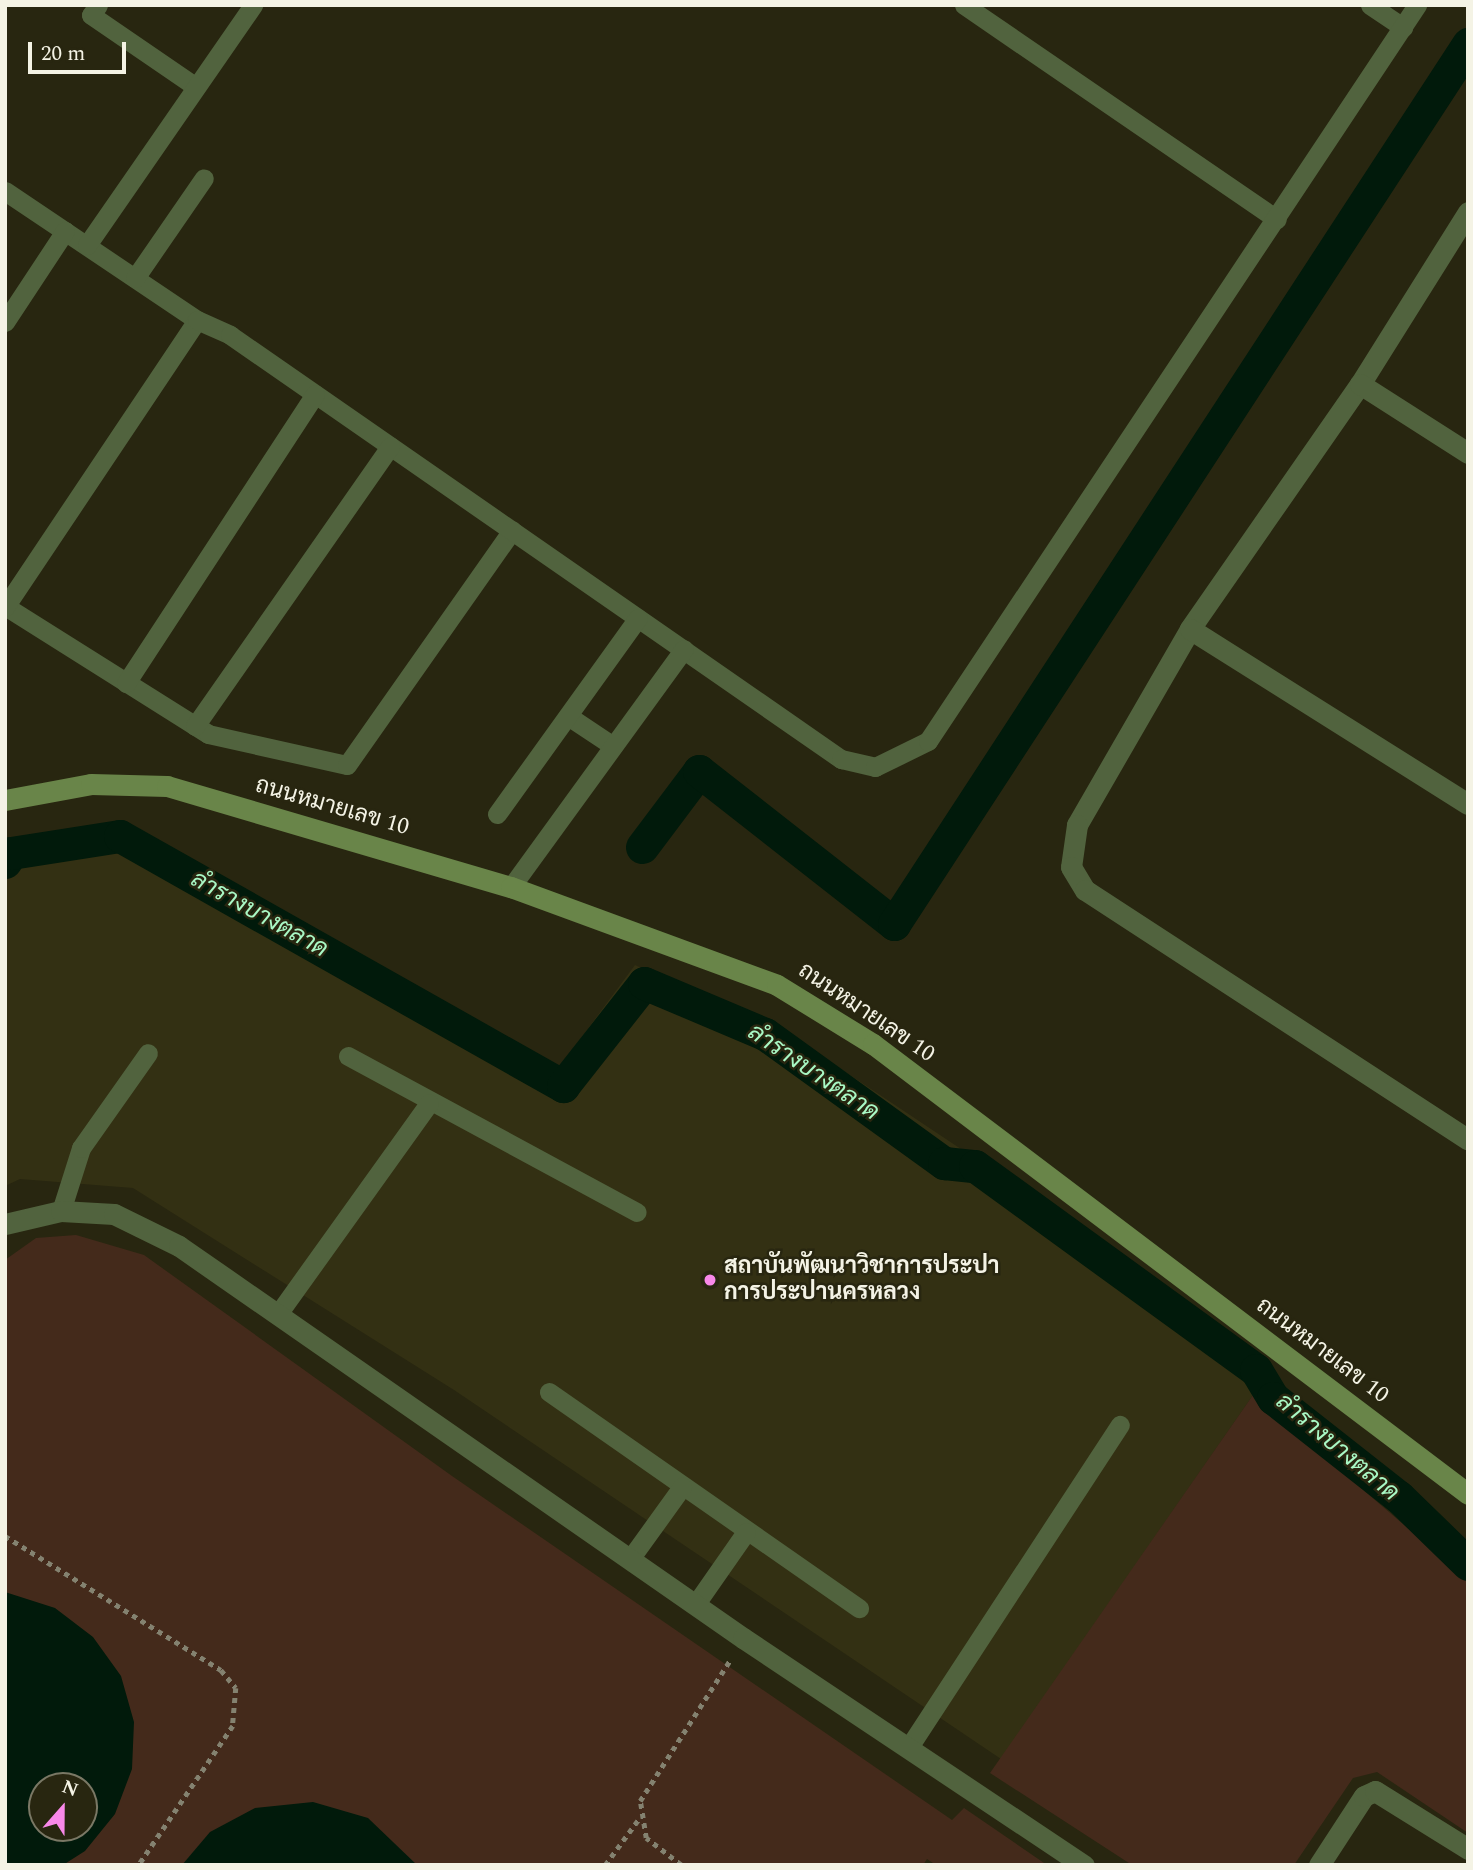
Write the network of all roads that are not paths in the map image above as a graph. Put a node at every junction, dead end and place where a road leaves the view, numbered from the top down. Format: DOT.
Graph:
graph roads {
  1 [pos="98,5"];
  2 [pos="253,5"];
  3 [pos="1370,5"];
  4 [pos="1417,5"];
  5 [pos="974,8"];
  6 [pos="1403,27"];
  7 [pos="196,87"];
  8 [pos="204,178"];
  9 [pos="5,191"];
  10 [pos="1468,212"];
  11 [pos="1277,219"];
  12 [pos="65,230"];
  13 [pos="87,245"];
  14 [pos="135,278"];
  15 [pos="197,320"];
  16 [pos="5,322"];
  17 [pos="1360,384"];
  18 [pos="315,394"];
  19 [pos="390,446"];
  20 [pos="1468,453"];
  21 [pos="512,530"];
  22 [pos="638,618"];
  23 [pos="1190,629"];
  24 [pos="684,649"];
  25 [pos="126,683"];
  26 [pos="568,716"];
  27 [pos="195,726"];
  28 [pos="613,746"];
  29 [pos="5,800"];
  30 [pos="1468,804"];
  31 [pos="497,814"];
  32 [pos="510,887"];
  33 [pos="148,1053"];
  34 [pos="348,1056"];
  35 [pos="429,1103"];
  36 [pos="1468,1139"];
  37 [pos="61,1211"];
  38 [pos="637,1212"];
  39 [pos="5,1224"];
  40 [pos="278,1314"];
  41 [pos="549,1392"];
  42 [pos="1120,1425"];
  43 [pos="682,1487"];
  44 [pos="1468,1494"];
  45 [pos="746,1532"];
  46 [pos="630,1559"];
  47 [pos="695,1605"];
  48 [pos="859,1608"];
  49 [pos="909,1748"];
  50 [pos="1468,1849"];
  51 [pos="1084,1865"];
  52 [pos="1319,1865"];
  1 -- 7 [label="lane"];
  2 -- 7 [label="lane"];
  3 -- 6 [label="lane"];
  4 -- 6 [label="lane"];
  5 -- 11 [label="lane"];
  6 -- 11 [label="lane"];
  7 -- 13 [label="lane"];
  8 -- 14 [label="lane"];
  9 -- 12 [label="lane"];
  10 -- 17 [label="street"];
  11 -- 24 [label="lane"];
  12 -- 13 [label="lane"];
  12 -- 16 [label="lane"];
  13 -- 14 [label="lane"];
  14 -- 15 [label="lane"];
  15 -- 18 [label="lane"];
  15 -- 25 [label="lane"];
  17 -- 20 [label="street"];
  17 -- 23 [label="street"];
  18 -- 19 [label="lane"];
  18 -- 25 [label="lane"];
  19 -- 21 [label="lane"];
  19 -- 27 [label="lane"];
  21 -- 22 [label="lane"];
  21 -- 27 [label="lane"];
  22 -- 24 [label="lane"];
  22 -- 26 [label="lane"];
  23 -- 30 [label="street"];
  23 -- 36 [label="street"];
  24 -- 28 [label="lane"];
  25 -- 27 [label="lane"];
  26 -- 28 [label="lane"];
  26 -- 31 [label="lane"];
  28 -- 32 [label="lane"];
  29 -- 32 [label="street, ถนนหมายเลข 10"];
  32 -- 44 [label="street, ถนนหมายเลข 10"];
  33 -- 37 [label="lane"];
  34 -- 35 [label="lane"];
  35 -- 38 [label="lane"];
  35 -- 40 [label="lane"];
  37 -- 39 [label="street"];
  37 -- 40 [label="street"];
  40 -- 46 [label="street"];
  41 -- 43 [label="lane"];
  42 -- 49 [label="lane"];
  43 -- 45 [label="lane"];
  43 -- 46 [label="lane"];
  45 -- 47 [label="lane"];
  45 -- 48 [label="lane"];
  46 -- 47 [label="street"];
  47 -- 49 [label="street"];
  49 -- 51 [label="street"];
  50 -- 52 [label="street"];
}
